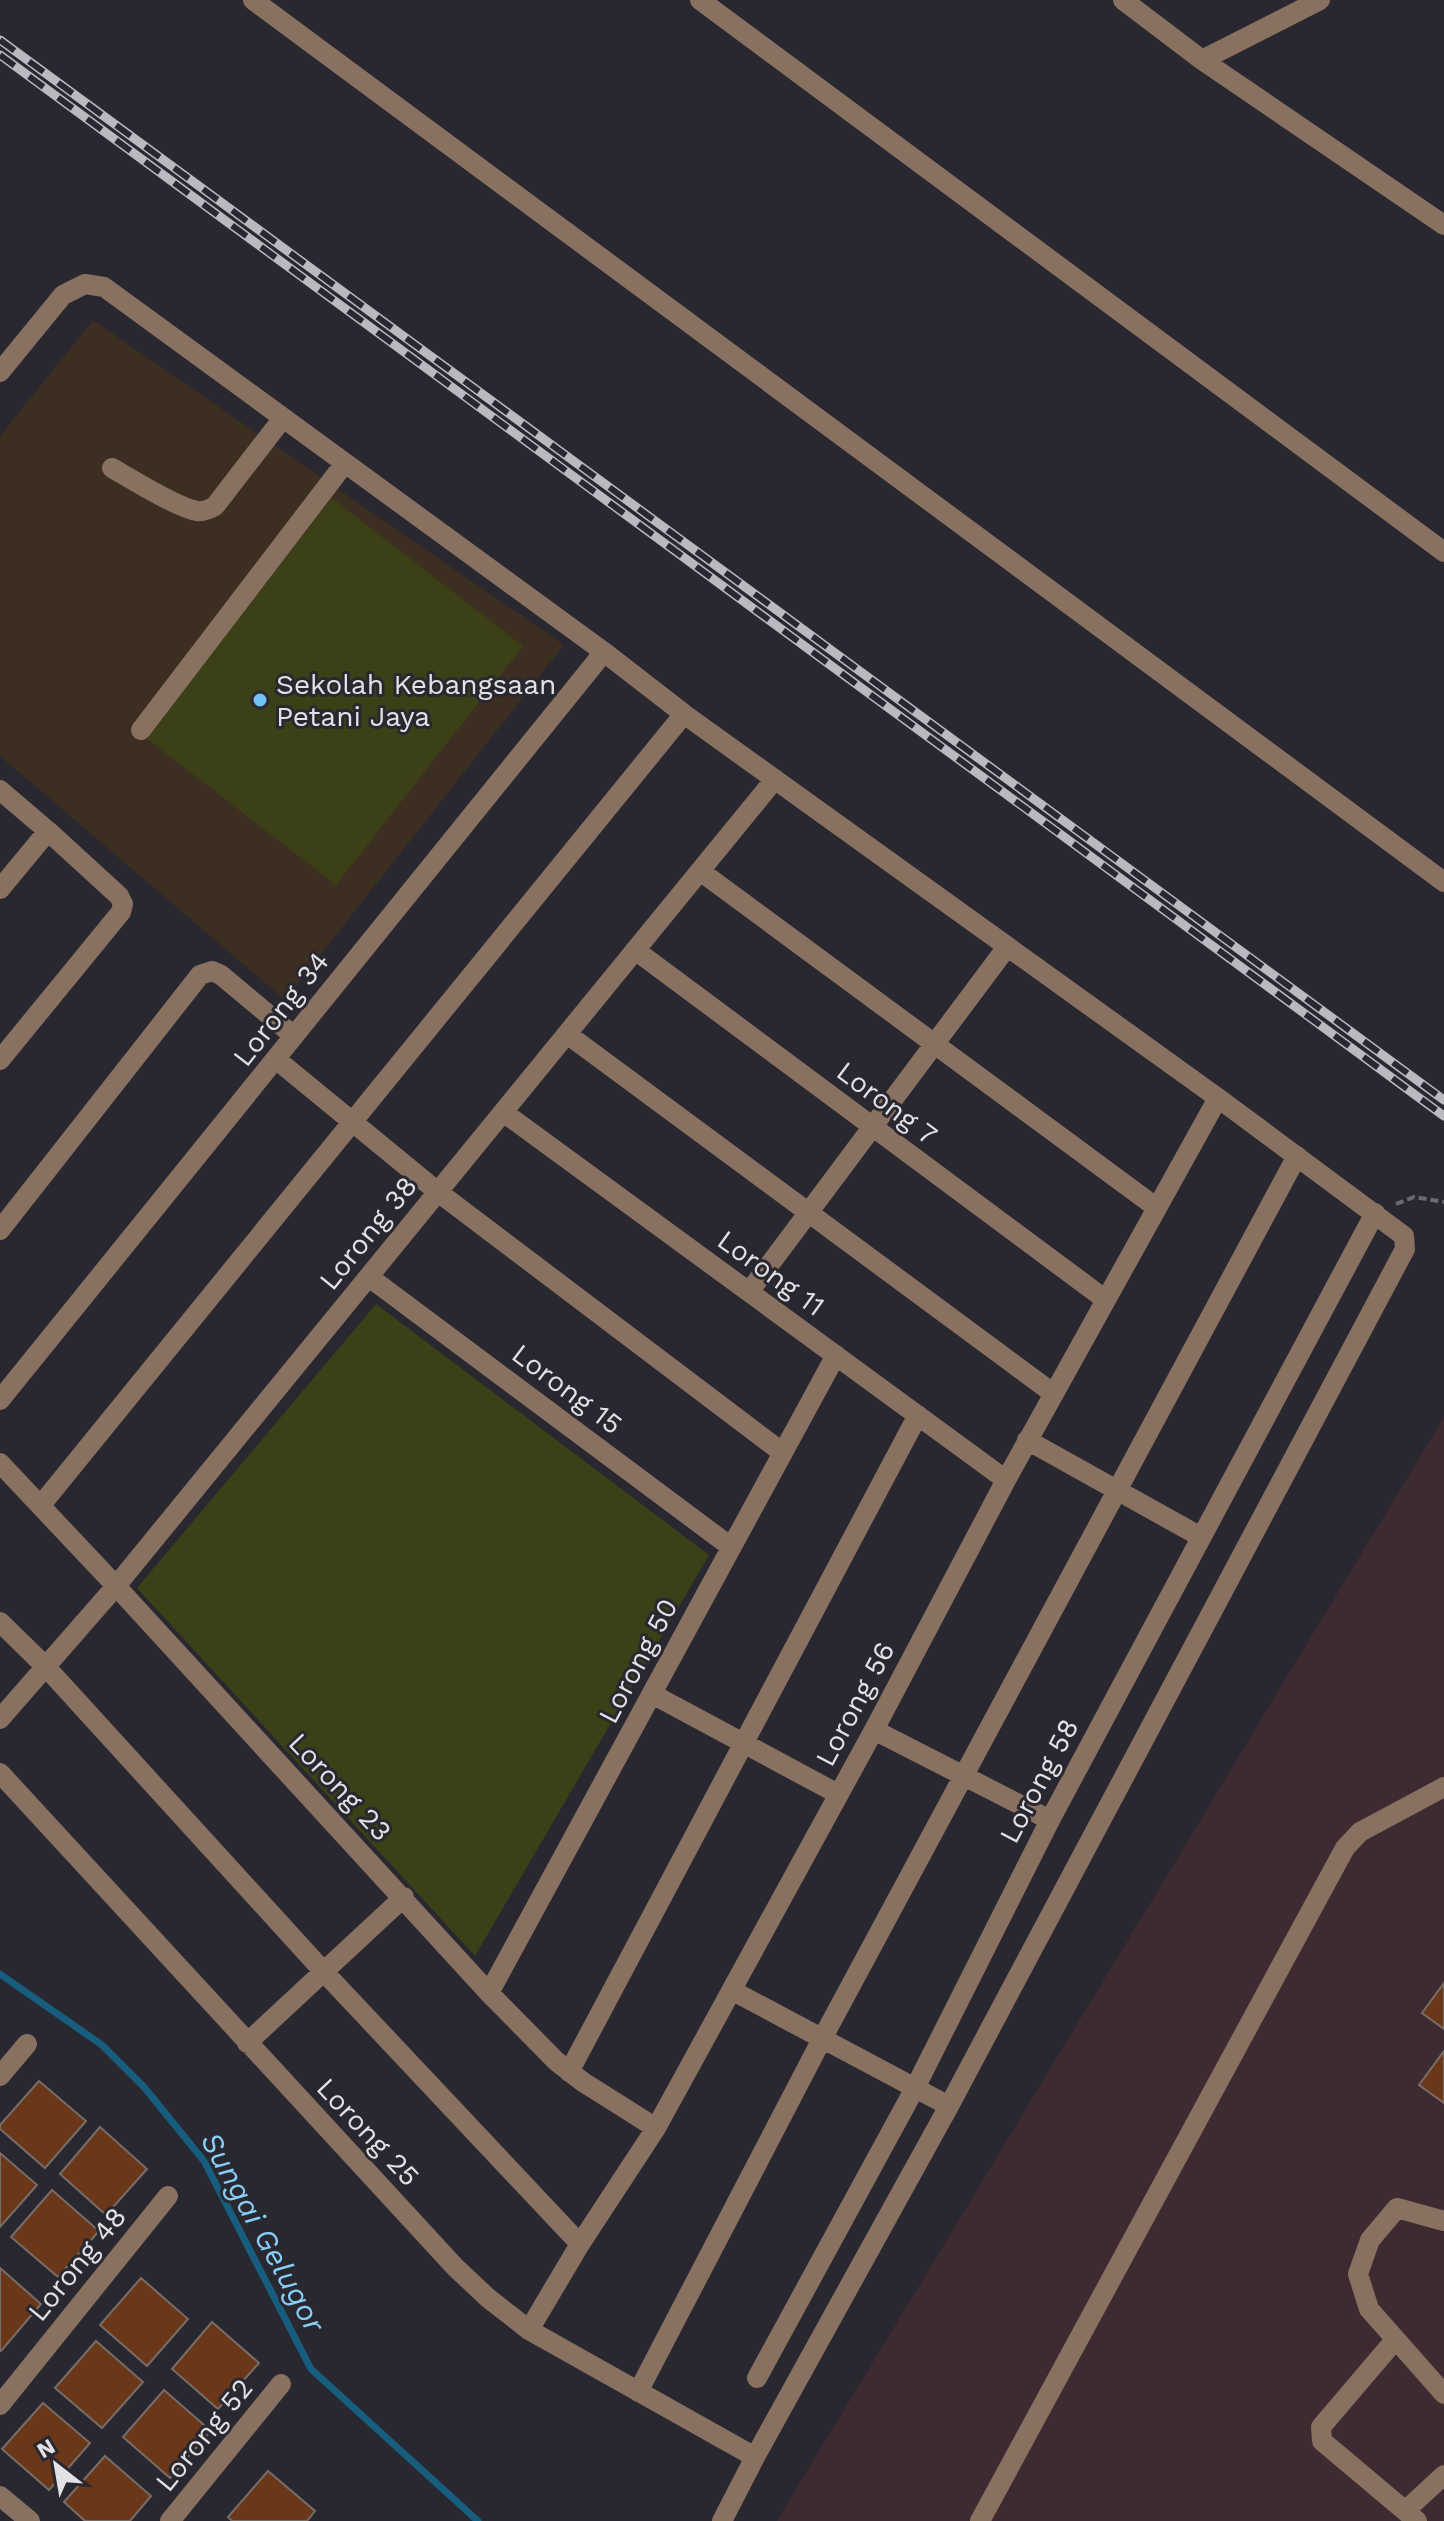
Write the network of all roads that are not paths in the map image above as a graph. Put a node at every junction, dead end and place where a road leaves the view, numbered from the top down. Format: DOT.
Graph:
graph roads {
  1 [pos="253,0"];
  2 [pos="700,0"];
  3 [pos="1123,0"];
  4 [pos="1320,0"];
  5 [pos="1202,60"];
  6 [pos="1444,225"];
  7 [pos="0,372"];
  8 [pos="283,418"];
  9 [pos="345,463"];
  10 [pos="112,468"];
  11 [pos="1444,552"];
  12 [pos="604,652"];
  13 [pos="684,714"];
  14 [pos="141,730"];
  15 [pos="775,779"];
  16 [pos="0,790"];
  17 [pos="48,831"];
  18 [pos="700,871"];
  19 [pos="1444,882"];
  20 [pos="0,889"];
  21 [pos="1007,947"];
  22 [pos="635,950"];
  23 [pos="567,1034"];
  24 [pos="294,1036"];
  25 [pos="935,1044"];
  26 [pos="0,1060"];
  27 [pos="277,1060"];
  28 [pos="1218,1098"];
  29 [pos="503,1112"];
  30 [pos="352,1123"];
  31 [pos="873,1127"];
  32 [pos="1297,1156"];
  33 [pos="438,1192"];
  34 [pos="1157,1208"];
  35 [pos="809,1213"];
  36 [pos="1375,1213"];
  37 [pos="0,1230"];
  38 [pos="369,1277"];
  39 [pos="749,1292"];
  40 [pos="1106,1300"];
  41 [pos="836,1355"];
  42 [pos="1054,1394"];
  43 [pos="0,1400"];
  44 [pos="918,1415"];
  45 [pos="1027,1440"];
  46 [pos="783,1453"];
  47 [pos="0,1463"];
  48 [pos="1006,1480"];
  49 [pos="1117,1491"];
  50 [pos="41,1505"];
  51 [pos="1201,1537"];
  52 [pos="731,1547"];
  53 [pos="116,1586"];
  54 [pos="0,1622"];
  55 [pos="46,1667"];
  56 [pos="652,1694"];
  57 [pos="0,1719"];
  58 [pos="874,1730"];
  59 [pos="742,1744"];
  60 [pos="0,1773"];
  61 [pos="964,1776"];
  62 [pos="1444,1787"];
  63 [pos="838,1794"];
  64 [pos="1050,1820"];
  65 [pos="404,1897"];
  66 [pos="324,1972"];
  67 [pos="733,1991"];
  68 [pos="489,1993"];
  69 [pos="822,2039"];
  70 [pos="247,2043"];
  71 [pos="27,2044"];
  72 [pos="569,2072"];
  73 [pos="0,2076"];
  74 [pos="915,2088"];
  75 [pos="949,2106"];
  76 [pos="656,2128"];
  77 [pos="168,2196"];
  78 [pos="1444,2221"];
  79 [pos="580,2244"];
  80 [pos="800,2297"];
  81 [pos="834,2315"];
  82 [pos="529,2330"];
  83 [pos="1395,2340"];
  84 [pos="757,2378"];
  85 [pos="281,2384"];
  86 [pos="638,2392"];
  87 [pos="1444,2394"];
  88 [pos="0,2405"];
  89 [pos="755,2457"];
  90 [pos="1444,2475"];
  91 [pos="0,2496"];
  92 [pos="1411,2515"];
  93 [pos="30,2521"];
  94 [pos="170,2521"];
  95 [pos="722,2521"];
  96 [pos="980,2521"];
  1 -- 19 [label="street"];
  2 -- 11 [label="street"];
  3 -- 5 [label="street"];
  4 -- 5 [label="street"];
  5 -- 6 [label="street"];
  7 -- 8 [label="street"];
  8 -- 9 [label="street"];
  8 -- 10 [label="street"];
  9 -- 12 [label="street"];
  9 -- 14 [label="street"];
  12 -- 13 [label="street"];
  12 -- 24 [label="street, Lorong 34"];
  13 -- 15 [label="street"];
  13 -- 30 [label="street"];
  15 -- 18 [label="street, Lorong 38"];
  15 -- 21 [label="street"];
  16 -- 17 [label="street"];
  17 -- 20 [label="street"];
  17 -- 26 [label="street"];
  18 -- 22 [label="street, Lorong 38"];
  18 -- 25 [label="street"];
  21 -- 25 [label="street"];
  21 -- 28 [label="street"];
  22 -- 23 [label="street, Lorong 38"];
  22 -- 31 [label="street, Lorong 7"];
  23 -- 29 [label="street, Lorong 38"];
  23 -- 35 [label="street"];
  24 -- 27 [label="street, Lorong 34"];
  24 -- 37 [label="street"];
  25 -- 31 [label="street"];
  25 -- 34 [label="street"];
  27 -- 30 [label="street"];
  27 -- 43 [label="street, Lorong 34"];
  28 -- 32 [label="street"];
  28 -- 34 [label="street, Lorong 56"];
  29 -- 33 [label="street, Lorong 38"];
  29 -- 39 [label="street, Lorong 11"];
  30 -- 33 [label="street"];
  30 -- 50 [label="street"];
  31 -- 35 [label="street"];
  31 -- 40 [label="street, Lorong 7"];
  32 -- 36 [label="street"];
  32 -- 49 [label="street"];
  33 -- 38 [label="street, Lorong 38"];
  33 -- 46 [label="street"];
  34 -- 40 [label="street, Lorong 56"];
  35 -- 39 [label="street"];
  35 -- 42 [label="street"];
  36 -- 51 [label="street, Lorong 58"];
  36 -- 75 [label="street"];
  38 -- 52 [label="street, Lorong 15"];
  38 -- 53 [label="street, Lorong 38"];
  39 -- 41 [label="street, Lorong 11"];
  40 -- 42 [label="street, Lorong 56"];
  41 -- 44 [label="street, Lorong 11"];
  41 -- 46 [label="street, Lorong 50"];
  42 -- 45 [label="street, Lorong 56"];
  44 -- 48 [label="street, Lorong 11"];
  44 -- 59 [label="street"];
  45 -- 48 [label="street, Lorong 56"];
  45 -- 49 [label="street"];
  46 -- 52 [label="street, Lorong 50"];
  47 -- 50 [label="street, Lorong 23"];
  48 -- 58 [label="street, Lorong 56"];
  49 -- 51 [label="street"];
  49 -- 61 [label="street"];
  50 -- 53 [label="street, Lorong 23"];
  51 -- 64 [label="street, Lorong 58"];
  52 -- 56 [label="street, Lorong 50"];
  53 -- 55 [label="street, Lorong 38"];
  53 -- 65 [label="street, Lorong 23"];
  54 -- 55 [label="street"];
  55 -- 57 [label="street, Lorong 38"];
  55 -- 66 [label="street"];
  56 -- 59 [label="street"];
  56 -- 68 [label="street, Lorong 50"];
  58 -- 61 [label="street"];
  58 -- 63 [label="street, Lorong 56"];
  59 -- 63 [label="street"];
  59 -- 72 [label="street"];
  60 -- 70 [label="street, Lorong 25"];
  61 -- 64 [label="street"];
  61 -- 69 [label="street"];
  62 -- 96 [label="street"];
  63 -- 67 [label="street, Lorong 56"];
  64 -- 74 [label="street, Lorong 58"];
  65 -- 66 [label="street"];
  65 -- 68 [label="street, Lorong 23"];
  66 -- 70 [label="street"];
  66 -- 79 [label="street"];
  67 -- 69 [label="street"];
  67 -- 76 [label="street, Lorong 56"];
  68 -- 72 [label="street, Lorong 23"];
  69 -- 74 [label="street"];
  69 -- 86 [label="street"];
  70 -- 82 [label="street, Lorong 25"];
  71 -- 73 [label="street"];
  72 -- 76 [label="street, Lorong 23"];
  74 -- 75 [label="street"];
  74 -- 80 [label="street, Lorong 58"];
  75 -- 81 [label="street"];
  76 -- 79 [label="street, Lorong 56"];
  77 -- 88 [label="street, Lorong 48"];
  78 -- 83 [label="street"];
  79 -- 82 [label="street, Lorong 56"];
  80 -- 81 [label="street"];
  80 -- 84 [label="street, Lorong 58"];
  81 -- 89 [label="street"];
  82 -- 86 [label="street, Lorong 25"];
  83 -- 87 [label="street"];
  83 -- 92 [label="street"];
  85 -- 94 [label="street, Lorong 52"];
  86 -- 89 [label="street, Lorong 25"];
  89 -- 95 [label="street"];
  90 -- 92 [label="street"];
  91 -- 93 [label="street"];
}
